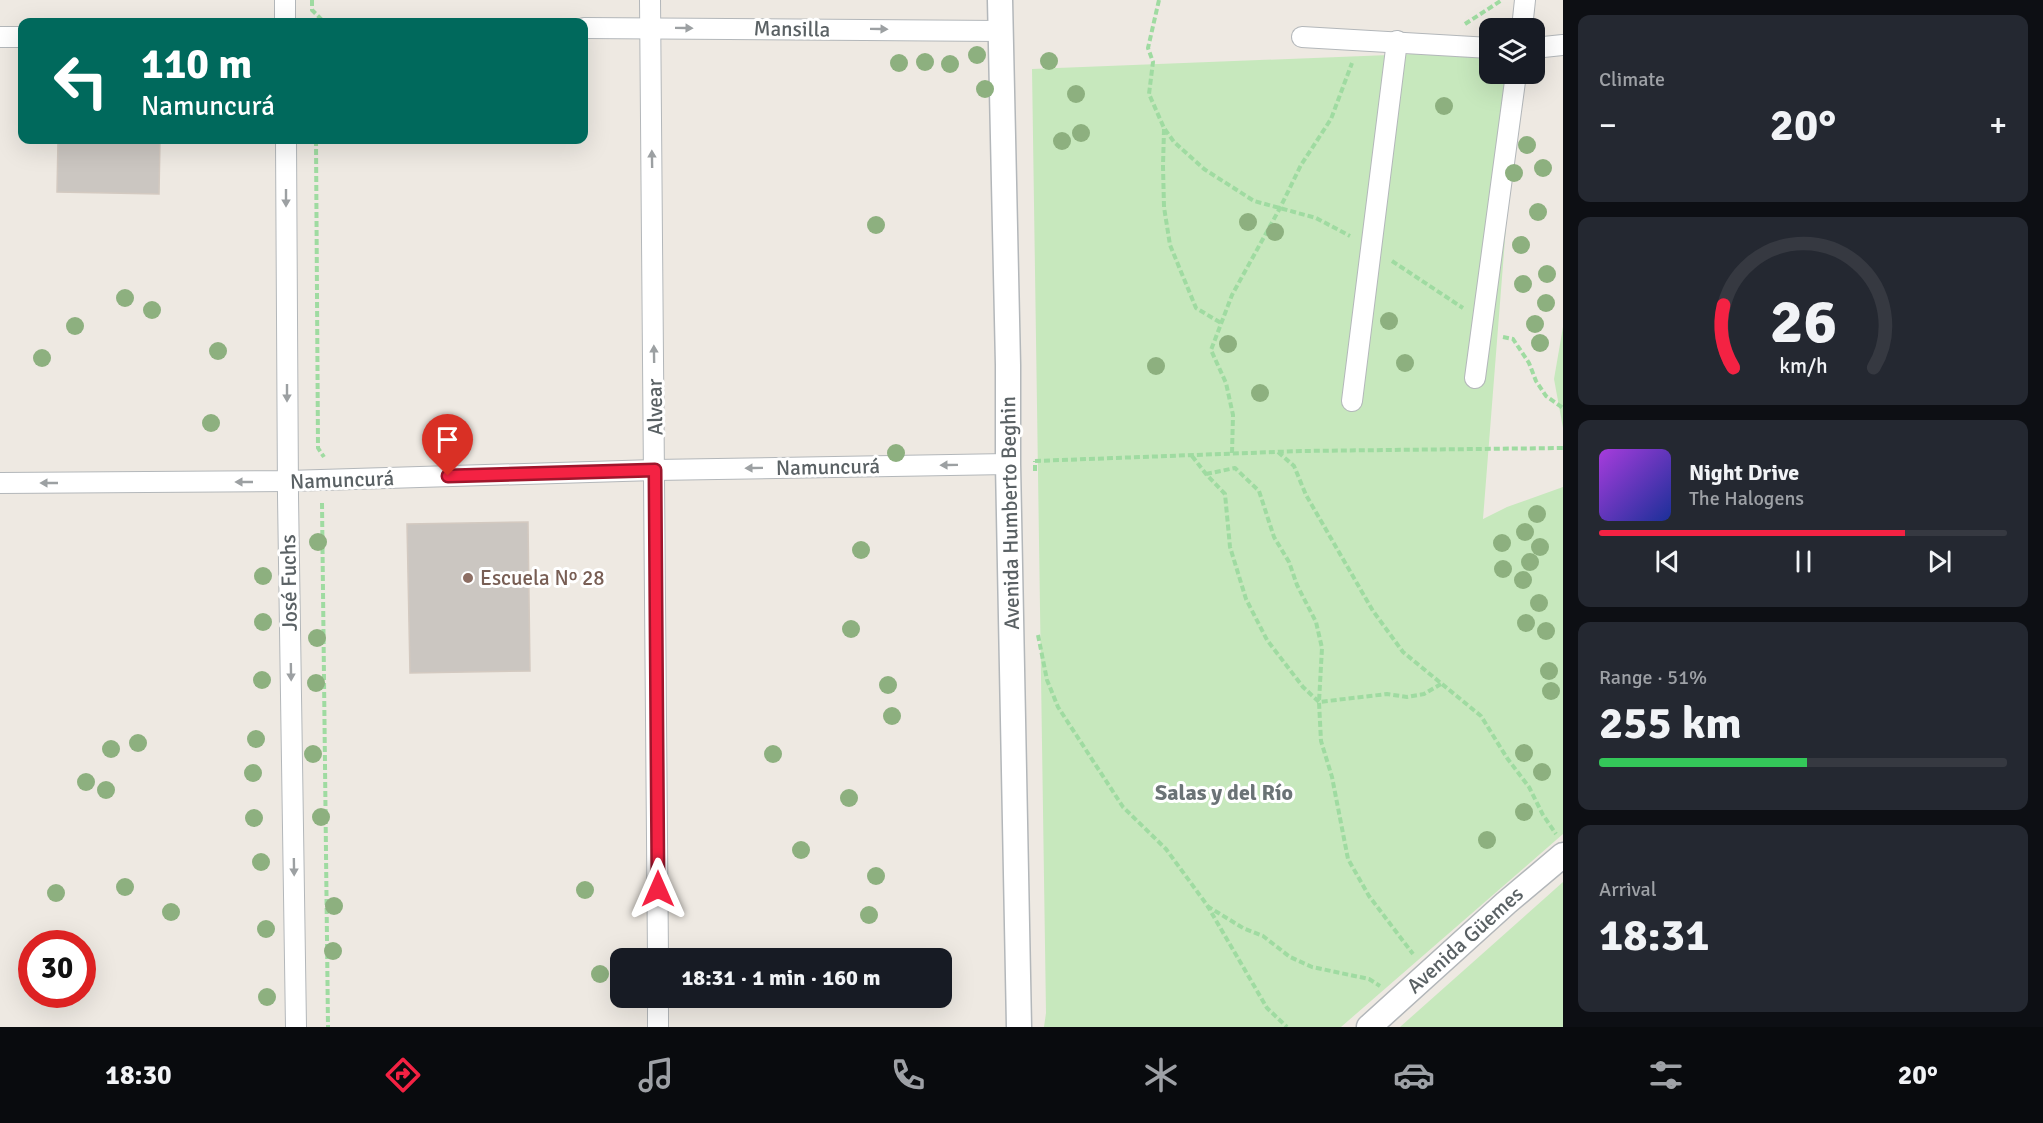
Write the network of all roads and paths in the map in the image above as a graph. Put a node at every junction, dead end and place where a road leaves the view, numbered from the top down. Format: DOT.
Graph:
graph roads {
  1 [pos="285,0"];
  2 [pos="312,0"];
  3 [pos="650,0"];
  4 [pos="1000,0"];
  5 [pos="1159,0"];
  6 [pos="1502,0"];
  7 [pos="1525,0"];
  8 [pos="285,18"];
  9 [pos="320,18"];
  10 [pos="1523,18"];
  11 [pos="1462,25"];
  12 [pos="651,27"];
  13 [pos="588,28"];
  14 [pos="1000,31"];
  15 [pos="0,37"];
  16 [pos="18,37"];
  17 [pos="1302,37"];
  18 [pos="1360,39"];
  19 [pos="1397,42"];
  20 [pos="1563,45"];
  21 [pos="1479,47"];
  22 [pos="1545,47"];
  23 [pos="1515,84"];
  24 [pos="1164,128"];
  25 [pos="286,144"];
  26 [pos="316,144"];
  27 [pos="1280,208"];
  28 [pos="1371,248"];
  29 [pos="1221,323"];
  30 [pos="1482,327"];
  31 [pos="1475,378"];
  32 [pos="1352,401"];
  33 [pos="1563,408"];
  34 [pos="1563,448"];
  35 [pos="1278,452"];
  36 [pos="1232,453"];
  37 [pos="1192,455"];
  38 [pos="328,463"];
  39 [pos="1008,464"];
  40 [pos="655,470"];
  41 [pos="1206,474"];
  42 [pos="288,481"];
  43 [pos="0,483"];
  44 [pos="322,498"];
  45 [pos="1038,635"];
  46 [pos="1441,684"];
  47 [pos="1319,702"];
  48 [pos="1561,848"];
  49 [pos="1207,905"];
  50 [pos="658,948"];
  51 [pos="1431,971"];
  52 [pos="1396,1002"];
  53 [pos="658,1008"];
  54 [pos="296,1027"];
  55 [pos="328,1027"];
  56 [pos="658,1027"];
  57 [pos="1019,1027"];
  58 [pos="1287,1027"];
  59 [pos="1369,1027"];
  1 -- 8 [label="street"];
  2 -- 9 [label="path"];
  3 -- 12 [label="street, Alvear"];
  4 -- 14 [label="street, Avenida Humberto Beghin"];
  5 -- 24 [label="path"];
  6 -- 11 [label="path"];
  7 -- 10 [label="street"];
  12 -- 13 [label="street, Mansilla"];
  12 -- 14 [label="street, Mansilla, one-way"];
  40 -- 12 [label="street, Alvear, one-way"];
  14 -- 39 [label="street, Avenida Humberto Beghin"];
  15 -- 16 [label="street"];
  17 -- 18 [label="street"];
  18 -- 19 [label="street"];
  18 -- 27 [label="path"];
  19 -- 21 [label="street"];
  19 -- 28 [label="street"];
  20 -- 22 [label="street"];
  23 -- 30 [label="street"];
  24 -- 27 [label="path"];
  24 -- 29 [label="path"];
  25 -- 42 [label="street, José Fuchs, one-way"];
  26 -- 38 [label="path"];
  27 -- 28 [label="path"];
  27 -- 29 [label="path"];
  28 -- 30 [label="path"];
  28 -- 32 [label="street"];
  29 -- 36 [label="path"];
  30 -- 31 [label="street"];
  30 -- 33 [label="path"];
  34 -- 35 [label="path"];
  35 -- 36 [label="path"];
  35 -- 46 [label="path"];
  36 -- 37 [label="path"];
  37 -- 39 [label="path"];
  37 -- 41 [label="path"];
  39 -- 40 [label="street, Namuncurá, one-way"];
  39 -- 57 [label="street, Avenida Humberto Beghin"];
  40 -- 42 [label="street, Namuncurá"];
  40 -- 50 [label="street, Alvear"];
  41 -- 47 [label="path"];
  41 -- 47 [label="path"];
  42 -- 43 [label="street, Namuncurá, one-way"];
  42 -- 54 [label="street, José Fuchs, one-way"];
  44 -- 55 [label="path"];
  45 -- 49 [label="path"];
  46 -- 47 [label="path"];
  46 -- 48 [label="path"];
  47 -- 51 [label="path"];
  48 -- 51 [label="street, Avenida Güemes"];
  49 -- 52 [label="path"];
  49 -- 58 [label="path"];
  51 -- 52 [label="street, Avenida Güemes"];
  52 -- 59 [label="street, Avenida Güemes"];
  53 -- 56 [label="street"];
}
